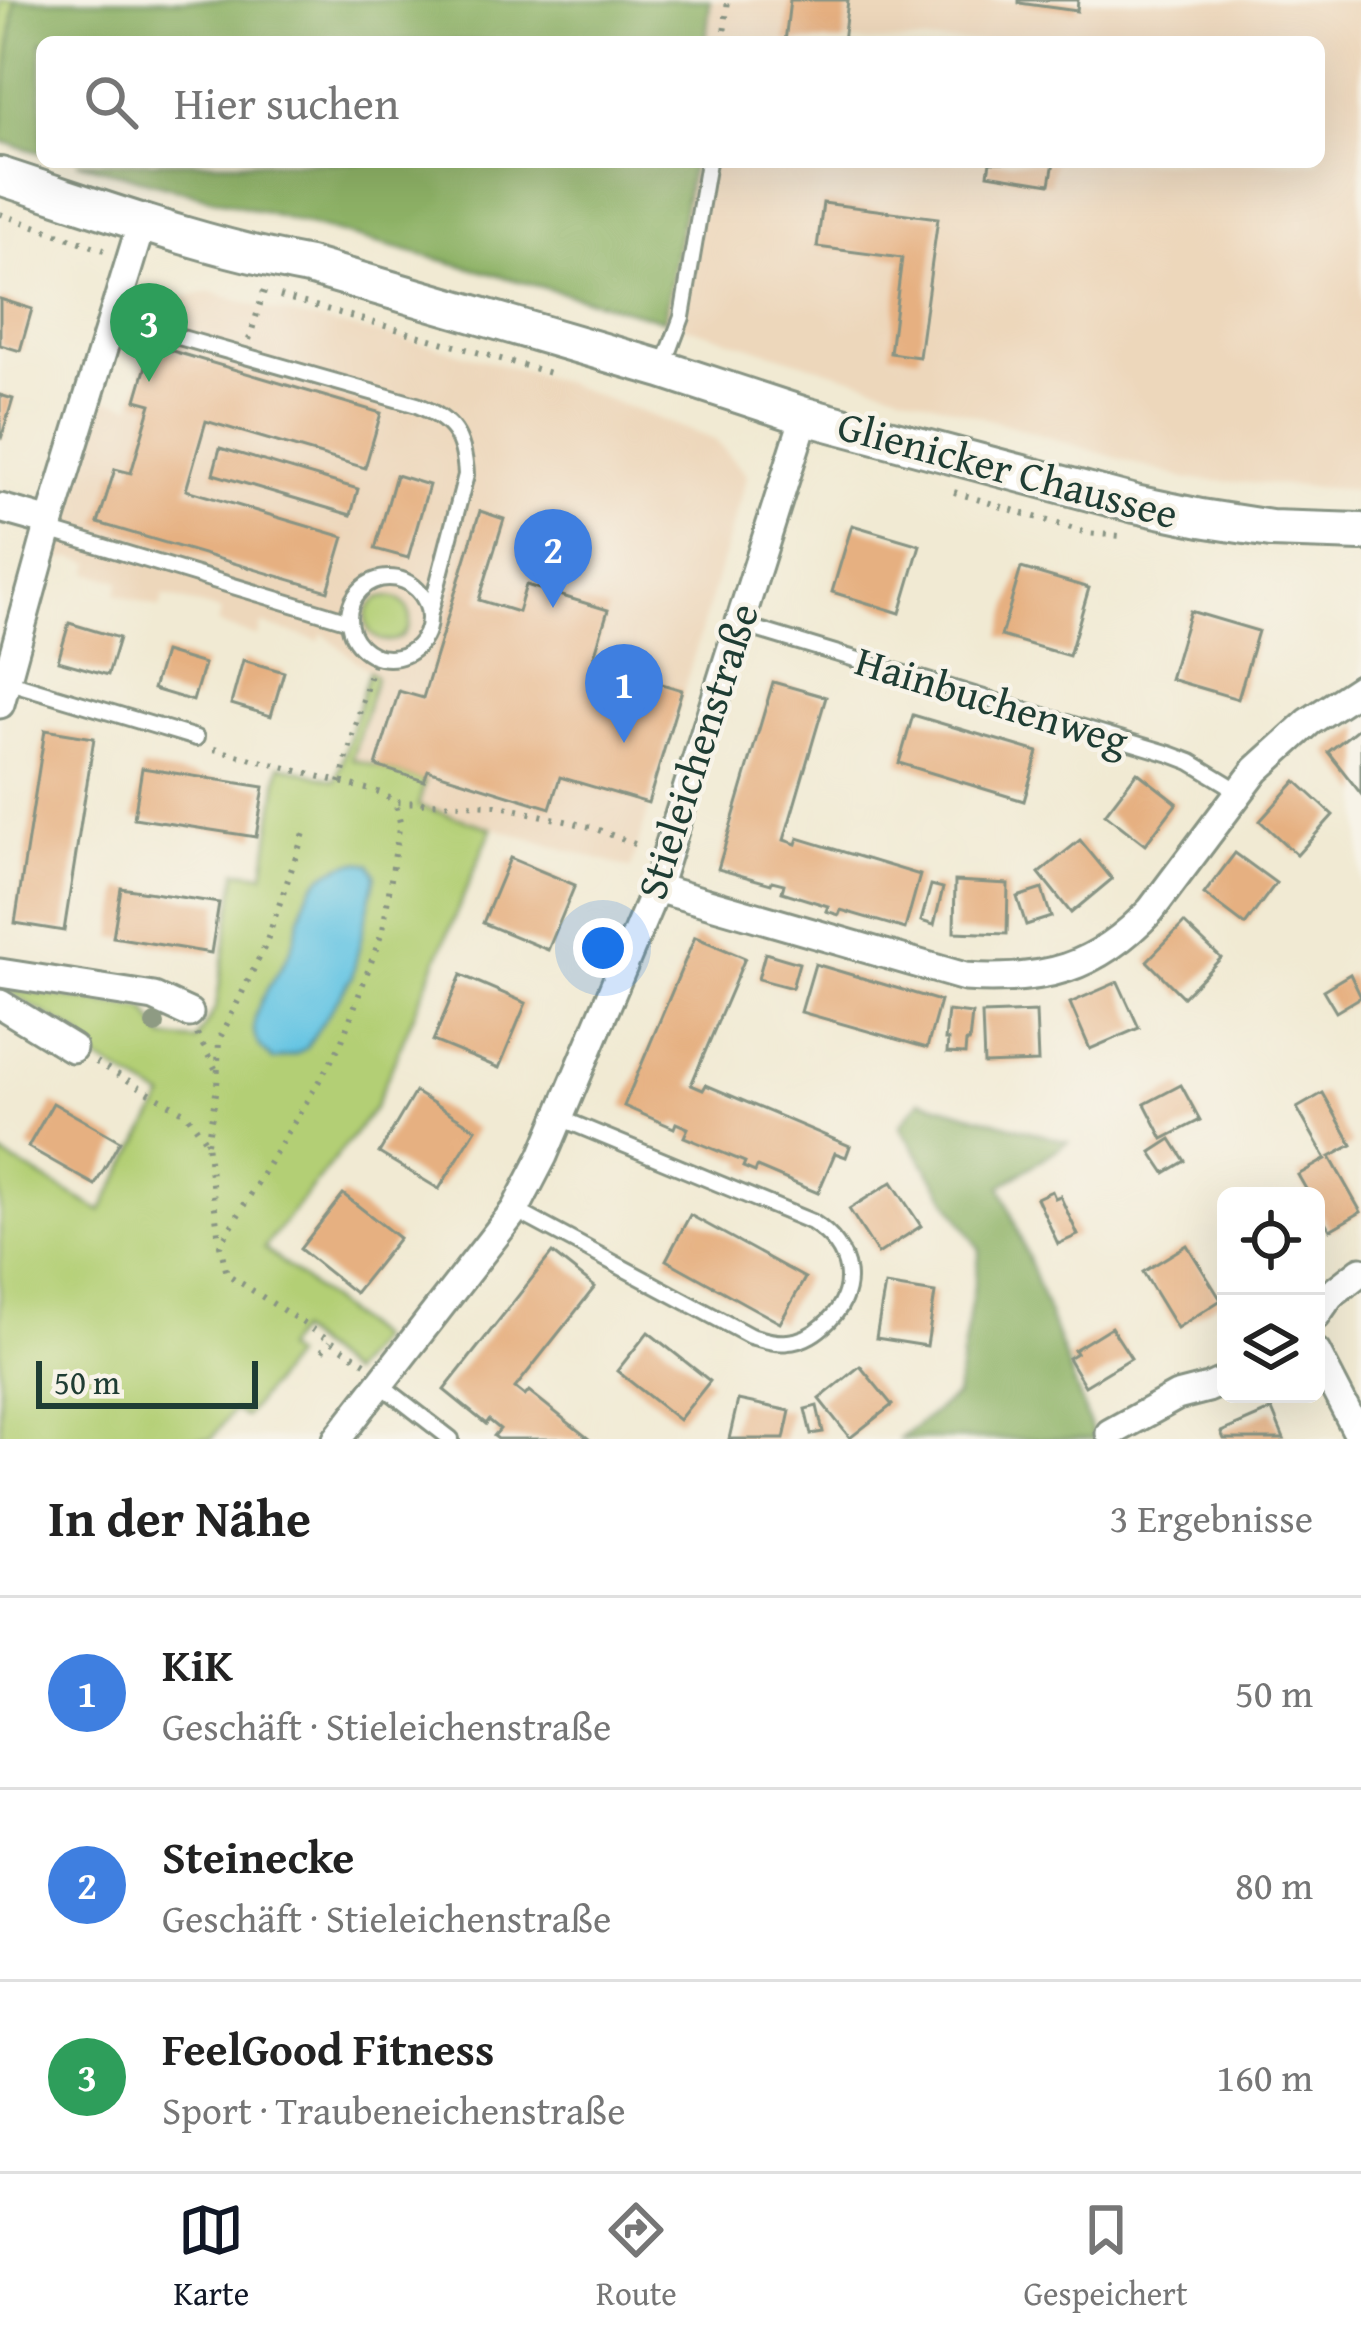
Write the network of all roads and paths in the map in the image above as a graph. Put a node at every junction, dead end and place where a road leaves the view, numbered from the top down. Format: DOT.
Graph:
graph roads {
  1 [pos="728,0"];
  2 [pos="725,36"];
  3 [pos="707,168"];
  4 [pos="0,176"];
  5 [pos="0,214"];
  6 [pos="142,223"];
  7 [pos="130,258"];
  8 [pos="251,288"];
  9 [pos="264,291"];
  10 [pos="115,312"];
  11 [pos="244,356"];
  12 [pos="662,369"];
  13 [pos="570,379"];
  14 [pos="805,416"];
  15 [pos="0,508"];
  16 [pos="49,526"];
  17 [pos="1361,532"];
  18 [pos="429,617"];
  19 [pos="349,621"];
  20 [pos="738,624"];
  21 [pos="375,656"];
  22 [pos="1361,688"];
  23 [pos="2,693"];
  24 [pos="196,738"];
  25 [pos="340,783"];
  26 [pos="1239,791"];
  27 [pos="395,802"];
  28 [pos="304,833"];
  29 [pos="667,857"];
  30 [pos="656,888"];
  31 [pos="0,973"];
  32 [pos="0,1004"];
  33 [pos="190,1013"];
  34 [pos="73,1048"];
  35 [pos="217,1073"];
  36 [pos="560,1118"];
  37 [pos="207,1143"];
  38 [pos="515,1210"];
  39 [pos="220,1245"];
  40 [pos="1361,1270"];
  41 [pos="1325,1302"];
  42 [pos="330,1341"];
  43 [pos="322,1352"];
  44 [pos="1325,1369"];
  45 [pos="383,1380"];
  46 [pos="1217,1384"];
  47 [pos="1110,1433"];
  48 [pos="337,1439"];
  49 [pos="451,1439"];
  50 [pos="1361,1439"];
  1 -- 2 [label="path"];
  3 -- 12 [label="lane"];
  4 -- 6 [label="main road, Glienicker Chaussee"];
  5 -- 7 [label="path"];
  6 -- 7 [label="street"];
  6 -- 12 [label="main road, Glienicker Chaussee"];
  7 -- 10 [label="street"];
  8 -- 9 [label="path"];
  9 -- 11 [label="path"];
  9 -- 13 [label="path"];
  10 -- 11 [label="lane"];
  10 -- 16 [label="street"];
  11 -- 18 [label="lane"];
  12 -- 14 [label="main road, Glienicker Chaussee"];
  14 -- 17 [label="main road, Glienicker Chaussee"];
  14 -- 20 [label="street, Stieleichenstraße"];
  15 -- 16 [label="street"];
  16 -- 19 [label="lane"];
  16 -- 23 [label="street"];
  18 -- 19 [label="lane"];
  18 -- 21 [label="lane"];
  19 -- 21 [label="lane"];
  20 -- 26 [label="lane, Hainbuchenweg"];
  20 -- 29 [label="street, Stieleichenstraße"];
  21 -- 25 [label="path"];
  22 -- 26 [label="street"];
  23 -- 24 [label="lane"];
  24 -- 25 [label="path"];
  25 -- 27 [label="path"];
  26 -- 30 [label="street"];
  27 -- 29 [label="path"];
  27 -- 39 [label="path"];
  28 -- 35 [label="path"];
  29 -- 30 [label="street, Stieleichenstraße"];
  30 -- 36 [label="street, Stieleichenstraße"];
  31 -- 33 [label="street"];
  32 -- 34 [label="street"];
  33 -- 35 [label="path"];
  34 -- 37 [label="path"];
  35 -- 37 [label="path"];
  36 -- 38 [label="street, Stieleichenstraße"];
  36 -- 38 [label="lane"];
  37 -- 39 [label="path"];
  38 -- 45 [label="street, Stieleichenstraße"];
  39 -- 42 [label="path"];
  40 -- 41 [label="street"];
  42 -- 43 [label="path"];
  42 -- 45 [label="path"];
  44 -- 50 [label="street"];
  45 -- 48 [label="street, Stieleichenstraße"];
  45 -- 49 [label="lane"];
  46 -- 47 [label="street"];
}
